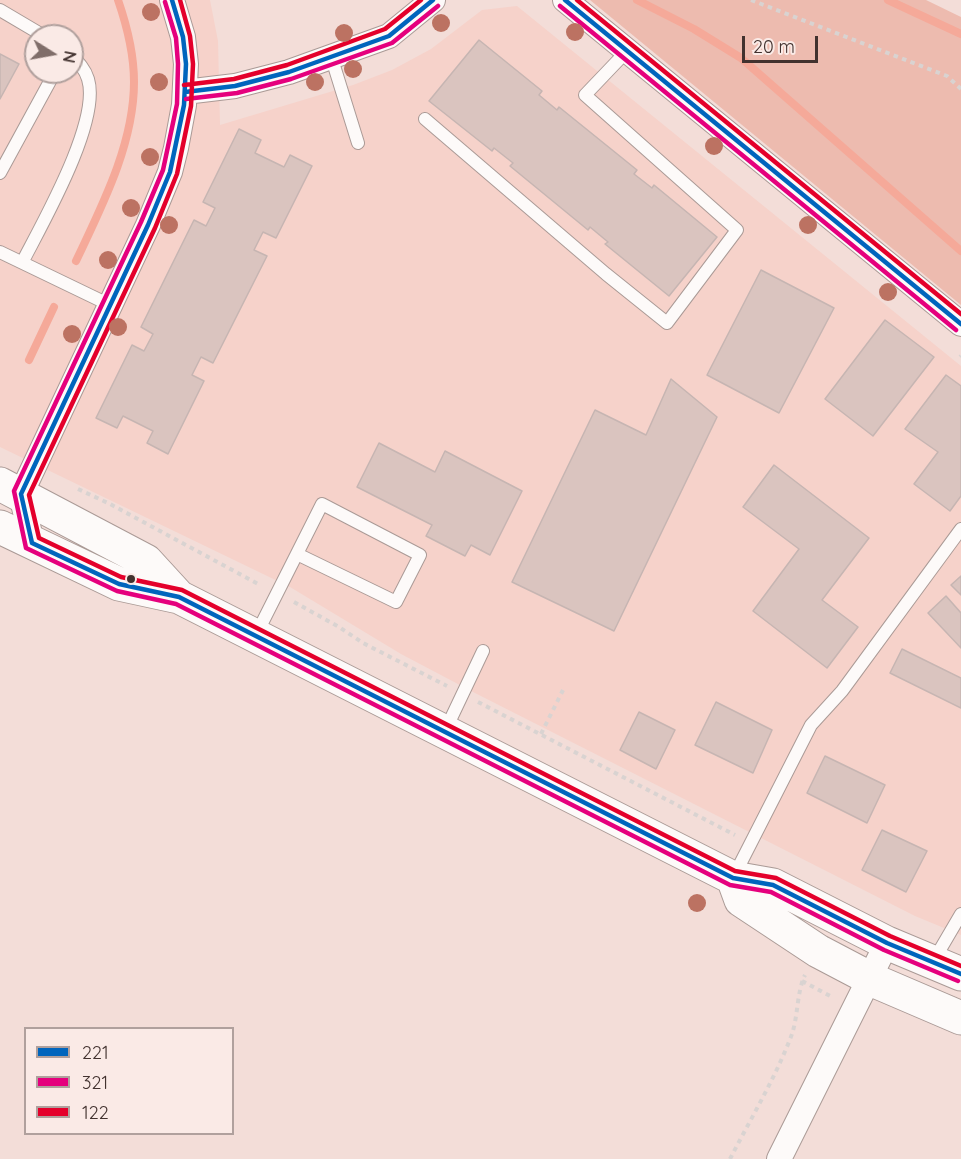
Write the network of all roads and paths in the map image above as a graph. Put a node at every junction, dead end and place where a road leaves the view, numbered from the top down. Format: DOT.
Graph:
graph roads {
  1 [pos="172,0"];
  2 [pos="433,0"];
  3 [pos="564,0"];
  4 [pos="751,0"];
  5 [pos="0,10"];
  6 [pos="24,24"];
  7 [pos="627,51"];
  8 [pos="332,56"];
  9 [pos="84,71"];
  10 [pos="48,84"];
  11 [pos="961,89"];
  12 [pos="185,92"];
  13 [pos="424,119"];
  14 [pos="358,143"];
  15 [pos="0,173"];
  16 [pos="0,252"];
  17 [pos="23,261"];
  18 [pos="110,305"];
  19 [pos="961,324"];
  20 [pos="7,493"];
  21 [pos="0,527"];
  22 [pos="961,529"];
  23 [pos="32,543"];
  24 [pos="297,554"];
  25 [pos="179,597"];
  26 [pos="255,636"];
  27 [pos="483,651"];
  28 [pos="563,690"];
  29 [pos="445,731"];
  30 [pos="541,734"];
  31 [pos="733,878"];
  32 [pos="961,914"];
  33 [pos="887,943"];
  34 [pos="946,968"];
  35 [pos="869,979"];
  36 [pos="823,993"];
  37 [pos="961,1018"];
  38 [pos="730,1159"];
  39 [pos="778,1159"];
  1 -- 12 [label="street"];
  2 -- 8 [label="street"];
  3 -- 7 [label="street"];
  4 -- 11 [label="path"];
  5 -- 6 [label="lane"];
  7 -- 13 [label="lane"];
  7 -- 19 [label="street"];
  8 -- 12 [label="street"];
  8 -- 14 [label="lane"];
  9 -- 17 [label="lane"];
  10 -- 15 [label="lane"];
  12 -- 18 [label="street"];
  16 -- 17 [label="lane"];
  17 -- 18 [label="lane"];
  18 -- 20 [label="street"];
  20 -- 23 [label="street"];
  20 -- 25 [label="main road"];
  21 -- 23 [label="main road"];
  22 -- 31 [label="lane"];
  23 -- 25 [label="main road"];
  24 -- 24 [label="lane"];
  24 -- 26 [label="lane"];
  25 -- 26 [label="main road"];
  26 -- 29 [label="main road"];
  27 -- 29 [label="lane"];
  28 -- 30 [label="path"];
  29 -- 31 [label="main road"];
  31 -- 33 [label="main road"];
  31 -- 35 [label="main road"];
  32 -- 34 [label="lane"];
  33 -- 34 [label="main road"];
  33 -- 35 [label="street"];
  35 -- 37 [label="main road"];
  35 -- 39 [label="street"];
  36 -- 38 [label="path"];
}
